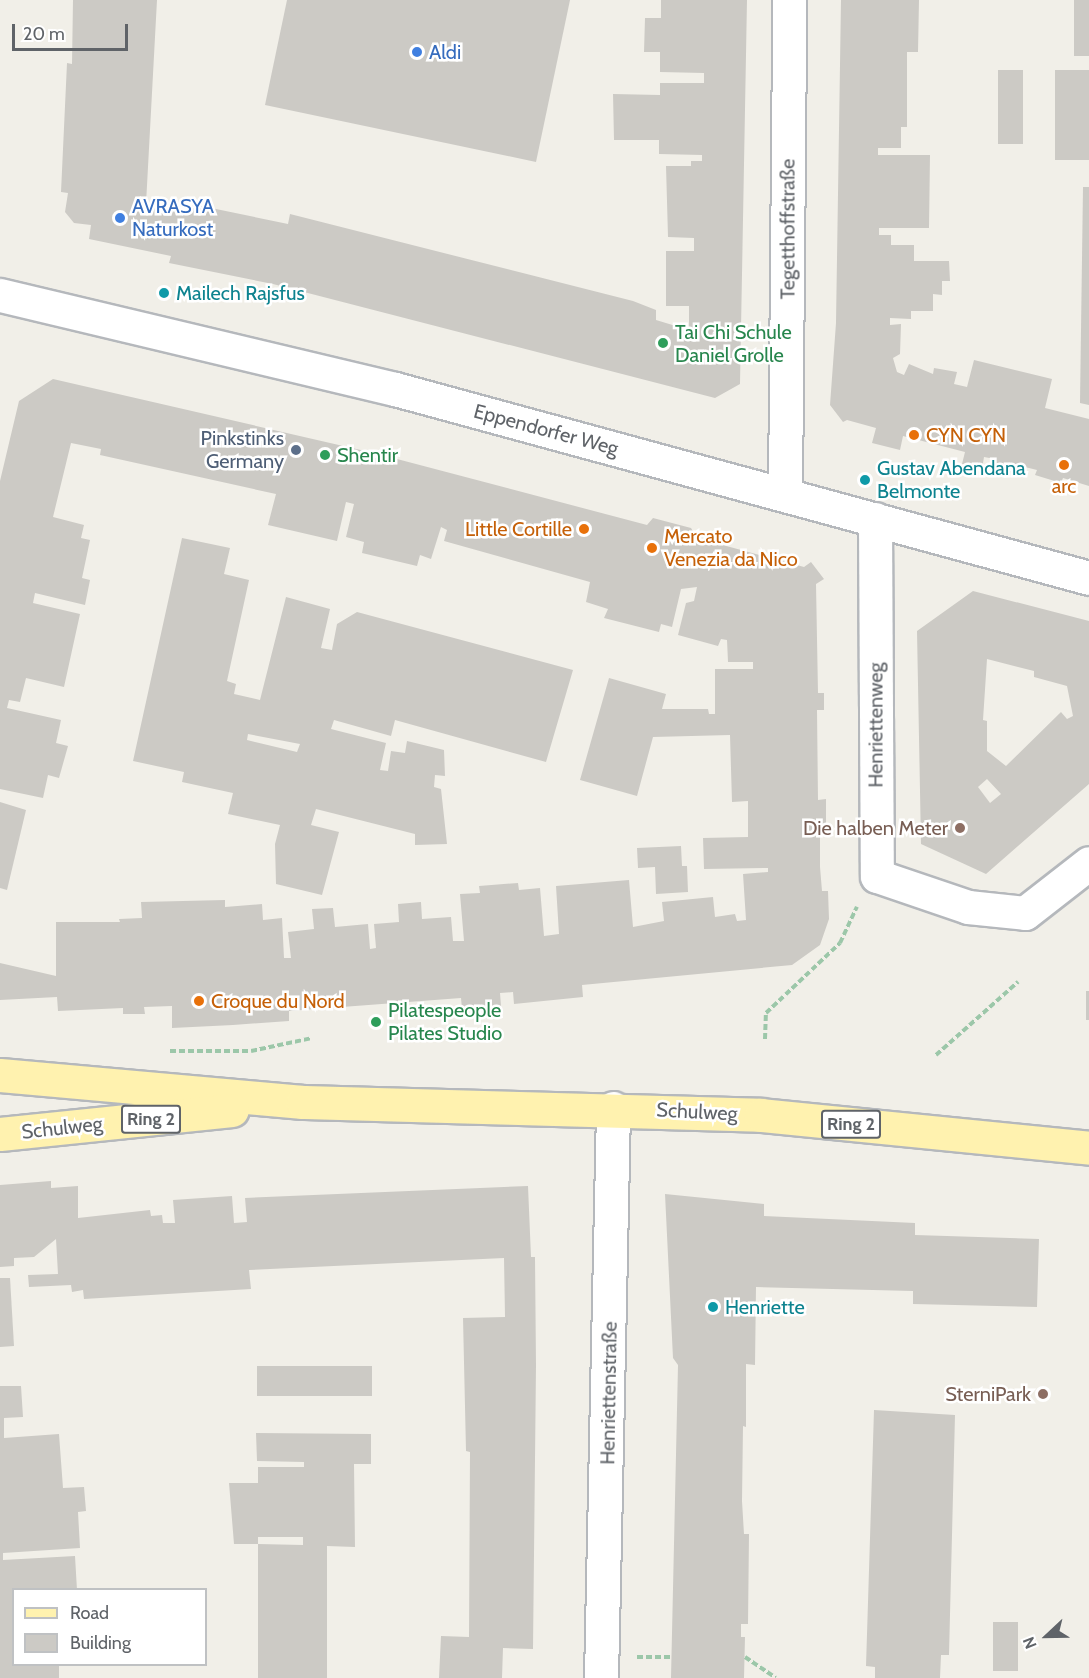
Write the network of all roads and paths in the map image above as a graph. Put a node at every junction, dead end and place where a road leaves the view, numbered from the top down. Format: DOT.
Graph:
graph roads {
  1 [pos="789,0"];
  2 [pos="0,295"];
  3 [pos="785,494"];
  4 [pos="875,519"];
  5 [pos="1089,578"];
  6 [pos="1089,863"];
  7 [pos="857,907"];
  8 [pos="1018,982"];
  9 [pos="312,1038"];
  10 [pos="765,1039"];
  11 [pos="162,1051"];
  12 [pos="936,1055"];
  13 [pos="0,1075"];
  14 [pos="303,1102"];
  15 [pos="613,1108"];
  16 [pos="0,1134"];
  17 [pos="1089,1148"];
  18 [pos="636,1657"];
  19 [pos="671,1657"];
  20 [pos="745,1657"];
  21 [pos="601,1678"];
  22 [pos="776,1678"];
  1 -- 3 [label="street, Tegetthoffstraße"];
  2 -- 3 [label="street, Eppendorfer Weg"];
  3 -- 4 [label="street, Eppendorfer Weg"];
  4 -- 5 [label="street, Eppendorfer Weg"];
  4 -- 6 [label="street, Henriettenweg"];
  7 -- 10 [label="path"];
  8 -- 12 [label="path"];
  9 -- 11 [label="path"];
  13 -- 14 [label="main road, Schulweg / Ring 2"];
  14 -- 15 [label="main road, Schulweg / Ring 2"];
  14 -- 16 [label="main road, Schulweg / Ring 2"];
  15 -- 17 [label="main road, Schulweg / Ring 2"];
  15 -- 21 [label="street, Henriettenstraße"];
  18 -- 19 [label="path"];
  20 -- 22 [label="path"];
}
